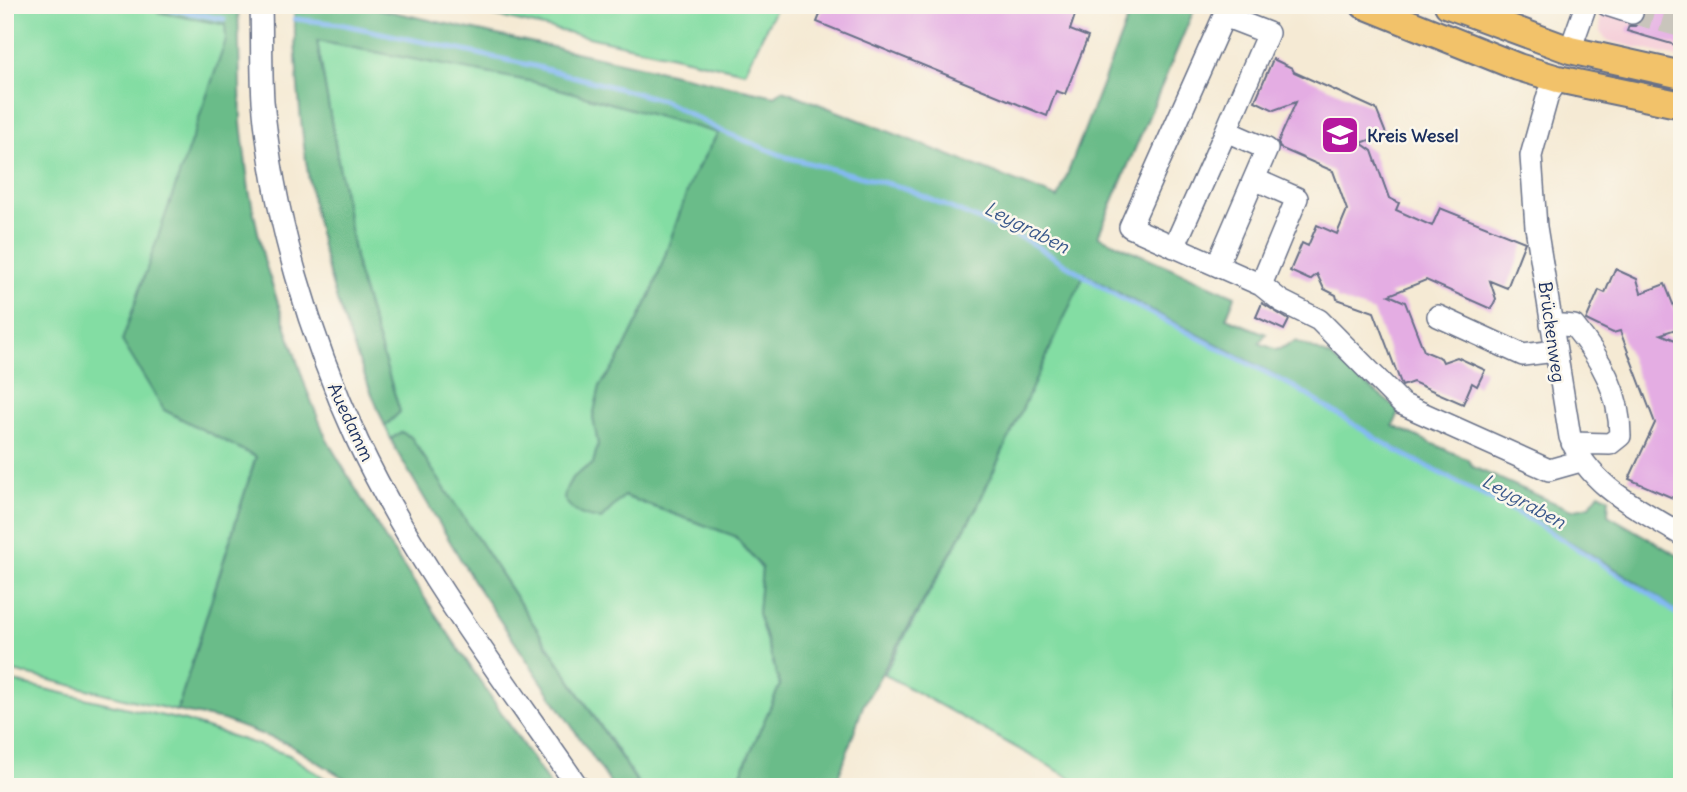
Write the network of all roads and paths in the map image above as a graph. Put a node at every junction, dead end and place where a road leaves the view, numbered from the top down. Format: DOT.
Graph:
graph roads {
  1 [pos="261,5"];
  2 [pos="1364,5"];
  3 [pos="1448,5"];
  4 [pos="1586,5"];
  5 [pos="1607,5"];
  6 [pos="1632,13"];
  7 [pos="1497,15"];
  8 [pos="1570,50"];
  9 [pos="1682,75"];
  10 [pos="1558,79"];
  11 [pos="1682,105"];
  12 [pos="1226,131"];
  13 [pos="1254,179"];
  14 [pos="1174,247"];
  15 [pos="1217,265"];
  16 [pos="1261,285"];
  17 [pos="1438,316"];
  18 [pos="1551,324"];
  19 [pos="1555,351"];
  20 [pos="1577,452"];
  21 [pos="1682,535"];
  22 [pos="578,787"];
  1 -- 22 [label="street, Auedamm"];
  2 -- 10 [label="main road"];
  3 -- 7 [label="main road"];
  4 -- 8 [label="street"];
  5 -- 6 [label="street"];
  7 -- 8 [label="main road"];
  8 -- 9 [label="main road"];
  8 -- 10 [label="main road"];
  10 -- 11 [label="main road"];
  10 -- 18 [label="street, Brückenweg"];
  12 -- 13 [label="street"];
  12 -- 14 [label="street"];
  12 -- 14 [label="street"];
  13 -- 15 [label="street"];
  13 -- 16 [label="street"];
  14 -- 15 [label="street"];
  15 -- 16 [label="street"];
  16 -- 20 [label="street"];
  17 -- 19 [label="street"];
  18 -- 19 [label="street, Brückenweg"];
  18 -- 20 [label="street"];
  19 -- 20 [label="street, Brückenweg"];
  20 -- 21 [label="street"];
}
